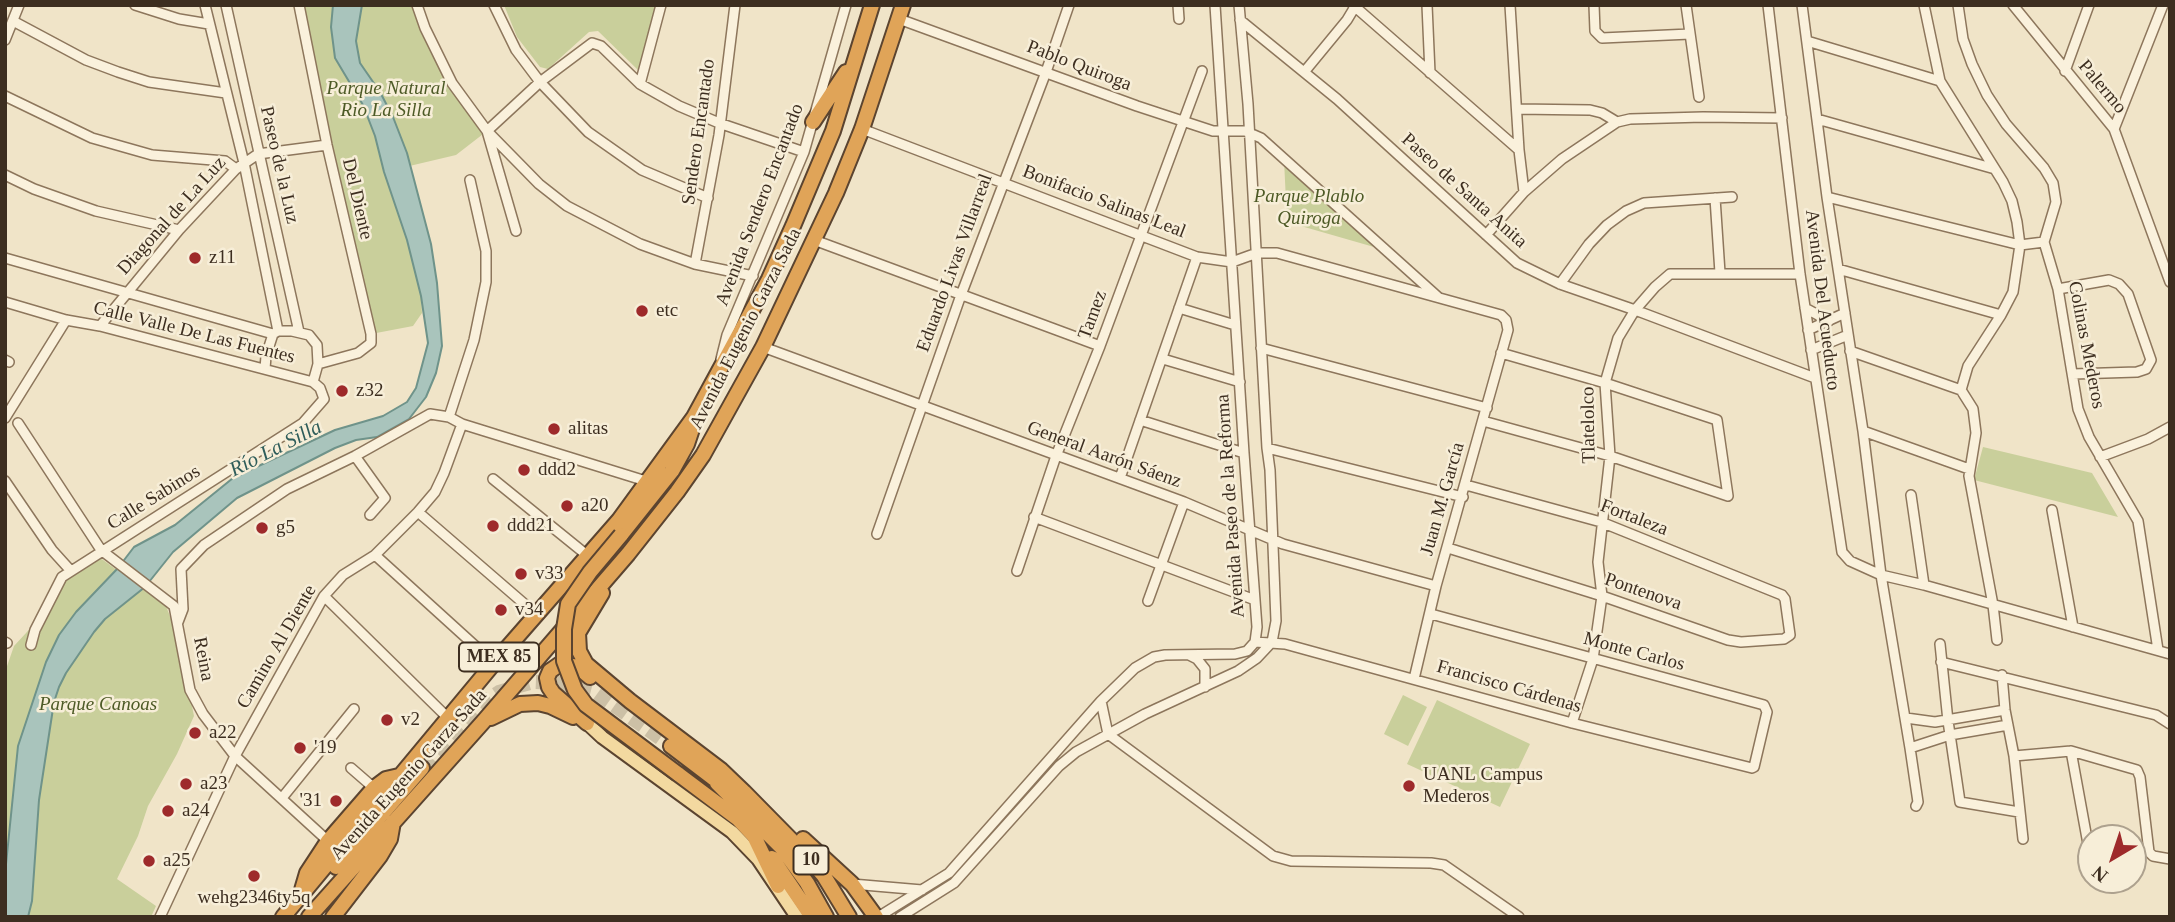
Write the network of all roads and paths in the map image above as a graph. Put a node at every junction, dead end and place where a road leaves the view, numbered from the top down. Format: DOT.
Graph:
graph roads {
  1 [pos="19,5"];
  2 [pos="135,5"];
  3 [pos="205,5"];
  4 [pos="226,5"];
  5 [pos="299,5"];
  6 [pos="417,5"];
  7 [pos="494,5"];
  8 [pos="661,5"];
  9 [pos="735,5"];
  10 [pos="846,5"];
  11 [pos="872,5"];
  12 [pos="1069,5"];
  13 [pos="1178,5"];
  14 [pos="1215,5"];
  15 [pos="1239,5"];
  16 [pos="1427,5"];
  17 [pos="1510,5"];
  18 [pos="1594,5"];
  19 [pos="1686,5"];
  20 [pos="1768,5"];
  21 [pos="1802,5"];
  22 [pos="1958,5"];
  23 [pos="2013,5"];
  24 [pos="2089,5"];
  25 [pos="2163,5"];
  26 [pos="1355,6"];
  27 [pos="1923,6"];
  28 [pos="901,12"];
  29 [pos="1179,19"];
  30 [pos="1240,20"];
  31 [pos="13,21"];
  32 [pos="209,24"];
  33 [pos="1690,34"];
  34 [pos="5,40"];
  35 [pos="1807,41"];
  36 [pos="854,60"];
  37 [pos="1202,71"];
  38 [pos="1305,71"];
  39 [pos="2065,71"];
  40 [pos="1046,72"];
  41 [pos="1430,73"];
  42 [pos="1940,81"];
  43 [pos="540,82"];
  44 [pos="640,84"];
  45 [pos="226,93"];
  46 [pos="5,96"];
  47 [pos="1699,97"];
  48 [pos="1517,109"];
  49 [pos="1782,118"];
  50 [pos="1816,119"];
  51 [pos="1183,121"];
  52 [pos="813,122"];
  53 [pos="1617,122"];
  54 [pos="719,123"];
  55 [pos="862,129"];
  56 [pos="2114,129"];
  57 [pos="487,131"];
  58 [pos="1224,131"];
  59 [pos="1248,133"];
  60 [pos="327,145"];
  61 [pos="1519,150"];
  62 [pos="804,152"];
  63 [pos="258,154"];
  64 [pos="240,166"];
  65 [pos="1995,169"];
  66 [pos="5,175"];
  67 [pos="470,180"];
  68 [pos="1003,182"];
  69 [pos="1524,192"];
  70 [pos="1732,197"];
  71 [pos="1827,197"];
  72 [pos="708,198"];
  73 [pos="1715,198"];
  74 [pos="178,230"];
  75 [pos="516,231"];
  76 [pos="1140,235"];
  77 [pos="1486,235"];
  78 [pos="814,240"];
  79 [pos="2044,242"];
  80 [pos="2020,245"];
  81 [pos="1257,253"];
  82 [pos="1197,257"];
  83 [pos="5,258"];
  84 [pos="1232,262"];
  85 [pos="695,264"];
  86 [pos="1838,269"];
  87 [pos="1720,272"];
  88 [pos="1800,274"];
  89 [pos="753,276"];
  90 [pos="2170,282"];
  91 [pos="1560,284"];
  92 [pos="2058,289"];
  93 [pos="127,292"];
  94 [pos="961,295"];
  95 [pos="1440,299"];
  96 [pos="5,302"];
  97 [pos="1180,308"];
  98 [pos="1805,308"];
  99 [pos="1635,310"];
  100 [pos="1845,313"];
  101 [pos="2001,315"];
  102 [pos="66,320"];
  103 [pos="1829,321"];
  104 [pos="1235,325"];
  105 [pos="100,326"];
  106 [pos="1808,330"];
  107 [pos="275,332"];
  108 [pos="299,332"];
  109 [pos="1848,335"];
  110 [pos="1101,346"];
  111 [pos="763,347"];
  112 [pos="1261,348"];
  113 [pos="1811,350"];
  114 [pos="1850,351"];
  115 [pos="1501,353"];
  116 [pos="1163,359"];
  117 [pos="318,364"];
  118 [pos="265,369"];
  119 [pos="2073,374"];
  120 [pos="718,376"];
  121 [pos="1815,378"];
  122 [pos="313,382"];
  123 [pos="1240,382"];
  124 [pos="1605,383"];
  125 [pos="1961,390"];
  126 [pos="923,407"];
  127 [pos="1486,408"];
  128 [pos="449,417"];
  129 [pos="694,417"];
  130 [pos="5,418"];
  131 [pos="1140,420"];
  132 [pos="1483,421"];
  133 [pos="18,424"];
  134 [pos="462,424"];
  135 [pos="2170,427"];
  136 [pos="1863,431"];
  137 [pos="1267,448"];
  138 [pos="1244,453"];
  139 [pos="355,456"];
  140 [pos="1056,456"];
  141 [pos="1609,456"];
  142 [pos="2101,457"];
  143 [pos="1969,468"];
  144 [pos="1120,478"];
  145 [pos="493,479"];
  146 [pos="5,481"];
  147 [pos="649,482"];
  148 [pos="1466,485"];
  149 [pos="1911,495"];
  150 [pos="1463,497"];
  151 [pos="1184,502"];
  152 [pos="2052,510"];
  153 [pos="418,512"];
  154 [pos="370,515"];
  155 [pos="1034,517"];
  156 [pos="1601,522"];
  157 [pos="1250,529"];
  158 [pos="877,534"];
  159 [pos="1274,541"];
  160 [pos="1448,548"];
  161 [pos="102,550"];
  162 [pos="628,554"];
  163 [pos="375,555"];
  164 [pos="588,556"];
  165 [pos="1161,564"];
  166 [pos="71,571"];
  167 [pos="1017,571"];
  168 [pos="1881,575"];
  169 [pos="1924,585"];
  170 [pos="1436,586"];
  171 [pos="324,596"];
  172 [pos="1602,596"];
  173 [pos="1785,597"];
  174 [pos="1255,600"];
  175 [pos="1148,601"];
  176 [pos="1993,606"];
  177 [pos="536,614"];
  178 [pos="1431,614"];
  179 [pos="178,622"];
  180 [pos="2073,627"];
  181 [pos="1997,640"];
  182 [pos="1255,642"];
  183 [pos="1272,642"];
  184 [pos="1940,644"];
  185 [pos="31,645"];
  186 [pos="2158,650"];
  187 [pos="2170,654"];
  188 [pos="1189,655"];
  189 [pos="1593,659"];
  190 [pos="1941,662"];
  191 [pos="494,663"];
  192 [pos="2002,675"];
  193 [pos="1414,678"];
  194 [pos="1205,687"];
  195 [pos="630,701"];
  196 [pos="1101,701"];
  197 [pos="354,709"];
  198 [pos="2005,710"];
  199 [pos="448,718"];
  200 [pos="1906,718"];
  201 [pos="1948,721"];
  202 [pos="483,722"];
  203 [pos="1927,722"];
  204 [pos="587,723"];
  205 [pos="1572,723"];
  206 [pos="2170,724"];
  207 [pos="2008,725"];
  208 [pos="1108,734"];
  209 [pos="1950,735"];
  210 [pos="1930,741"];
  211 [pos="671,746"];
  212 [pos="1910,748"];
  213 [pos="2071,751"];
  214 [pos="235,756"];
  215 [pos="2014,756"];
  216 [pos="351,768"];
  217 [pos="422,768"];
  218 [pos="1753,768"];
  219 [pos="400,776"];
  220 [pos="717,783"];
  221 [pos="374,788"];
  222 [pos="744,792"];
  223 [pos="282,798"];
  224 [pos="1916,806"];
  225 [pos="763,810"];
  226 [pos="2019,812"];
  227 [pos="393,821"];
  228 [pos="2084,824"];
  229 [pos="754,835"];
  230 [pos="2023,839"];
  231 [pos="328,841"];
  232 [pos="2170,859"];
  233 [pos="852,884"];
  234 [pos="778,886"];
  235 [pos="922,890"];
  236 [pos="301,895"];
  237 [pos="160,917"];
  238 [pos="284,917"];
  239 [pos="309,917"];
  240 [pos="333,917"];
  241 [pos="797,917"];
  242 [pos="812,917"];
  243 [pos="826,917"];
  244 [pos="849,917"];
  245 [pos="877,917"];
  246 [pos="900,917"];
  247 [pos="1519,917"];
  1 -- 31 [label="street"];
  2 -- 32 [label="street"];
  3 -- 32 [label="street, Paseo de la Luz"];
  4 -- 63 [label="street, Paseo de la Luz"];
  5 -- 60 [label="street, Del Diente"];
  6 -- 57 [label="street"];
  7 -- 43 [label="street"];
  8 -- 44 [label="street"];
  9 -- 54 [label="street, Sendero Encantado"];
  10 -- 52 [label="street, Avenida Sendero Encantado"];
  11 -- 36 [label="highway, Avenida Eugenio Garza Sada / MEX 85"];
  12 -- 40 [label="street, Eduardo Livas Villarreal"];
  13 -- 29 [label="street"];
  14 -- 58 [label="street, Avenida Paseo de la Reforma"];
  15 -- 30 [label="street, Avenida Paseo de la Reforma"];
  16 -- 41 [label="street"];
  17 -- 48 [label="street"];
  18 -- 33 [label="street"];
  19 -- 33 [label="street"];
  20 -- 49 [label="street, Avenida Del Acueducto"];
  21 -- 35 [label="street, Avenida Del Acueducto"];
  22 -- 79 [label="street"];
  23 -- 39 [label="street, Palermo"];
  24 -- 39 [label="street"];
  25 -- 56 [label="street"];
  26 -- 38 [label="street"];
  26 -- 41 [label="street"];
  27 -- 42 [label="street"];
  28 -- 40 [label="street, Pablo Quiroga"];
  28 -- 55 [label="highway, Avenida Eugenio Garza Sada / MEX 85"];
  30 -- 38 [label="street, Paseo de Santa Anita"];
  30 -- 59 [label="street, Avenida Paseo de la Reforma"];
  31 -- 34 [label="street"];
  31 -- 45 [label="street"];
  32 -- 45 [label="street, Paseo de la Luz"];
  33 -- 47 [label="street"];
  35 -- 42 [label="street"];
  35 -- 50 [label="street, Avenida Del Acueducto"];
  36 -- 52 [label="highway"];
  36 -- 120 [label="highway, Avenida Eugenio Garza Sada / MEX 85"];
  37 -- 51 [label="street, Tamez"];
  38 -- 77 [label="street, Paseo de Santa Anita"];
  39 -- 56 [label="street, Palermo"];
  40 -- 51 [label="street, Pablo Quiroga"];
  40 -- 68 [label="street, Eduardo Livas Villarreal"];
  41 -- 61 [label="street"];
  42 -- 65 [label="street"];
  43 -- 44 [label="street"];
  43 -- 57 [label="street"];
  43 -- 72 [label="street"];
  44 -- 54 [label="street"];
  45 -- 64 [label="street, Paseo de la Luz"];
  46 -- 64 [label="street"];
  48 -- 53 [label="street"];
  48 -- 61 [label="street"];
  49 -- 53 [label="street"];
  49 -- 88 [label="street, Avenida Del Acueducto"];
  50 -- 65 [label="street"];
  50 -- 71 [label="street, Avenida Del Acueducto"];
  51 -- 58 [label="street, Pablo Quiroga"];
  51 -- 76 [label="street, Tamez"];
  52 -- 62 [label="street, Avenida Sendero Encantado"];
  53 -- 69 [label="street"];
  54 -- 62 [label="street"];
  54 -- 72 [label="street, Sendero Encantado"];
  55 -- 68 [label="street, Bonifacio Salinas Leal"];
  55 -- 78 [label="highway, Avenida Eugenio Garza Sada / MEX 85"];
  56 -- 90 [label="street, Palermo"];
  57 -- 75 [label="street"];
  57 -- 85 [label="street"];
  58 -- 59 [label="street, Pablo Quiroga"];
  58 -- 84 [label="street, Avenida Paseo de la Reforma"];
  59 -- 81 [label="street, Avenida Paseo de la Reforma"];
  59 -- 95 [label="street"];
  60 -- 63 [label="street"];
  60 -- 117 [label="street, Del Diente"];
  61 -- 69 [label="street"];
  62 -- 89 [label="street, Avenida Sendero Encantado"];
  63 -- 64 [label="street, Diagonal de La Luz"];
  63 -- 108 [label="street, Paseo de la Luz"];
  64 -- 74 [label="street, Diagonal de La Luz"];
  64 -- 107 [label="street, Paseo de la Luz"];
  65 -- 80 [label="street"];
  66 -- 74 [label="street"];
  67 -- 128 [label="street"];
  68 -- 76 [label="street, Bonifacio Salinas Leal"];
  68 -- 94 [label="street, Eduardo Livas Villarreal"];
  69 -- 77 [label="street"];
  70 -- 73 [label="street"];
  71 -- 80 [label="street"];
  71 -- 86 [label="street, Avenida Del Acueducto"];
  72 -- 85 [label="street, Sendero Encantado"];
  73 -- 87 [label="street"];
  73 -- 91 [label="street"];
  74 -- 93 [label="street, Diagonal de La Luz"];
  76 -- 82 [label="street, Bonifacio Salinas Leal"];
  76 -- 110 [label="street, Tamez"];
  77 -- 91 [label="street, Paseo de Santa Anita"];
  78 -- 94 [label="street"];
  78 -- 111 [label="highway, Avenida Eugenio Garza Sada / MEX 85"];
  79 -- 80 [label="street"];
  79 -- 92 [label="street, Colinas Mederos"];
  80 -- 101 [label="street"];
  81 -- 84 [label="street, Bonifacio Salinas Leal"];
  81 -- 95 [label="street"];
  81 -- 112 [label="street, Avenida Paseo de la Reforma"];
  82 -- 84 [label="street, Bonifacio Salinas Leal"];
  82 -- 97 [label="street"];
  83 -- 93 [label="street"];
  84 -- 104 [label="street, Avenida Paseo de la Reforma"];
  85 -- 89 [label="street"];
  86 -- 100 [label="street, Avenida Del Acueducto"];
  86 -- 101 [label="street"];
  87 -- 88 [label="street, Tlatelolco"];
  87 -- 99 [label="street, Tlatelolco"];
  88 -- 98 [label="street, Avenida Del Acueducto"];
  89 -- 120 [label="street, Avenida Sendero Encantado"];
  91 -- 99 [label="street, Paseo de Santa Anita"];
  92 -- 119 [label="street, Colinas Mederos"];
  92 -- 119 [label="street"];
  93 -- 105 [label="street, Diagonal de La Luz"];
  93 -- 107 [label="street"];
  94 -- 110 [label="street"];
  94 -- 126 [label="street, Eduardo Livas Villarreal"];
  95 -- 115 [label="street, Juan M. García"];
  96 -- 102 [label="street, Calle Valle De Las Fuentes"];
  97 -- 104 [label="street"];
  97 -- 116 [label="street"];
  98 -- 103 [label="street"];
  98 -- 106 [label="street, Avenida Del Acueducto"];
  99 -- 121 [label="street, Paseo de Santa Anita"];
  99 -- 124 [label="street, Tlatelolco"];
  100 -- 103 [label="street"];
  100 -- 109 [label="street, Avenida Del Acueducto"];
  101 -- 125 [label="street"];
  102 -- 105 [label="street, Calle Valle De Las Fuentes"];
  102 -- 130 [label="street"];
  103 -- 106 [label="street"];
  104 -- 123 [label="street, Avenida Paseo de la Reforma"];
  105 -- 118 [label="street, Calle Valle De Las Fuentes"];
  106 -- 113 [label="street, Avenida Del Acueducto"];
  107 -- 108 [label="street"];
  107 -- 118 [label="street"];
  108 -- 117 [label="street"];
  109 -- 113 [label="street"];
  109 -- 114 [label="street, Avenida Del Acueducto"];
  110 -- 140 [label="street, Tamez"];
  111 -- 126 [label="street, General Aarón Sáenz"];
  111 -- 162 [label="highway, Avenida Eugenio Garza Sada / MEX 85"];
  112 -- 127 [label="street"];
  112 -- 137 [label="street, Avenida Paseo de la Reforma"];
  113 -- 121 [label="street, Avenida Del Acueducto"];
  114 -- 125 [label="street"];
  114 -- 136 [label="street, Avenida Del Acueducto"];
  115 -- 124 [label="street"];
  115 -- 127 [label="street, Juan M. García"];
  116 -- 123 [label="street"];
  116 -- 131 [label="street"];
  117 -- 122 [label="street, Calle Sabinos"];
  118 -- 122 [label="street, Calle Valle De Las Fuentes"];
  119 -- 142 [label="street, Colinas Mederos"];
  120 -- 129 [label="highway, Avenida Eugenio Garza Sada / MEX 85"];
  121 -- 168 [label="street, Avenida Del Acueducto"];
  122 -- 161 [label="street, Calle Sabinos"];
  123 -- 138 [label="street, Avenida Paseo de la Reforma"];
  124 -- 141 [label="street, Tlatelolco"];
  124 -- 141 [label="street"];
  125 -- 143 [label="street"];
  126 -- 140 [label="street, General Aarón Sáenz"];
  126 -- 158 [label="street, Eduardo Livas Villarreal"];
  127 -- 132 [label="street, Juan M. García"];
  128 -- 134 [label="street"];
  128 -- 139 [label="street"];
  129 -- 147 [label="highway, Avenida Eugenio Garza Sada / MEX 85"];
  129 -- 229 [label="highway, 10, bridge"];
  131 -- 138 [label="street"];
  131 -- 144 [label="street"];
  132 -- 141 [label="street"];
  132 -- 148 [label="street, Juan M. García"];
  133 -- 161 [label="street, Reina"];
  134 -- 147 [label="street"];
  134 -- 153 [label="street, Camino Al Diente"];
  135 -- 142 [label="street"];
  136 -- 143 [label="street"];
  136 -- 168 [label="street, Avenida Del Acueducto"];
  137 -- 150 [label="street"];
  137 -- 159 [label="street, Avenida Paseo de la Reforma"];
  138 -- 157 [label="street, Avenida Paseo de la Reforma"];
  139 -- 154 [label="street"];
  139 -- 179 [label="street"];
  140 -- 144 [label="street, General Aarón Sáenz"];
  140 -- 155 [label="street, Tamez"];
  141 -- 156 [label="street, Tlatelolco"];
  142 -- 186 [label="street, Colinas Mederos"];
  143 -- 176 [label="street"];
  144 -- 151 [label="street, General Aarón Sáenz"];
  145 -- 164 [label="street"];
  146 -- 166 [label="street"];
  147 -- 164 [label="highway, Avenida Eugenio Garza Sada / MEX 85"];
  148 -- 150 [label="street, Juan M. García"];
  148 -- 156 [label="street, Fortaleza"];
  149 -- 169 [label="street"];
  150 -- 160 [label="street, Juan M. García"];
  151 -- 157 [label="street, General Aarón Sáenz"];
  151 -- 165 [label="street"];
  152 -- 180 [label="street"];
  153 -- 163 [label="street, Camino Al Diente"];
  153 -- 177 [label="street"];
  155 -- 165 [label="street"];
  155 -- 167 [label="street, Tamez"];
  156 -- 172 [label="street, Tlatelolco"];
  156 -- 173 [label="street, Fortaleza"];
  157 -- 159 [label="street, General Aarón Sáenz"];
  157 -- 174 [label="street, Avenida Paseo de la Reforma"];
  159 -- 170 [label="street, General Aarón Sáenz"];
  159 -- 183 [label="street, Avenida Paseo de la Reforma"];
  160 -- 170 [label="street, Juan M. García"];
  160 -- 172 [label="street, Pontenova"];
  161 -- 166 [label="street, Calle Sabinos"];
  161 -- 179 [label="street, Reina"];
  162 -- 195 [label="highway"];
  162 -- 202 [label="highway, Avenida Eugenio Garza Sada / MEX 85"];
  163 -- 171 [label="street, Camino Al Diente"];
  163 -- 191 [label="street"];
  164 -- 177 [label="highway, Avenida Eugenio Garza Sada / MEX 85"];
  165 -- 174 [label="street"];
  165 -- 175 [label="street"];
  166 -- 185 [label="street, Calle Sabinos"];
  168 -- 169 [label="street"];
  168 -- 200 [label="street, Avenida Del Acueducto"];
  169 -- 176 [label="street"];
  170 -- 178 [label="street, Juan M. García"];
  171 -- 199 [label="street"];
  171 -- 214 [label="street, Camino Al Diente"];
  172 -- 173 [label="street, Pontenova"];
  172 -- 189 [label="street, Tlatelolco"];
  174 -- 182 [label="street, Avenida Paseo de la Reforma"];
  176 -- 180 [label="street"];
  176 -- 181 [label="street"];
  177 -- 191 [label="highway, Avenida Eugenio Garza Sada / MEX 85"];
  178 -- 189 [label="street, Monte Carlos"];
  178 -- 193 [label="street, Juan M. García"];
  179 -- 214 [label="street, Reina"];
  180 -- 186 [label="street"];
  182 -- 183 [label="street, Francisco Cárdenas"];
  182 -- 188 [label="street, Avenida Paseo de la Reforma"];
  183 -- 193 [label="street, Francisco Cárdenas"];
  183 -- 194 [label="street"];
  184 -- 190 [label="street"];
  186 -- 187 [label="street"];
  188 -- 194 [label="street"];
  188 -- 196 [label="street, Avenida Paseo de la Reforma"];
  189 -- 205 [label="street, Tlatelolco"];
  189 -- 218 [label="street, Monte Carlos"];
  190 -- 192 [label="street"];
  190 -- 201 [label="street"];
  191 -- 199 [label="highway, Avenida Eugenio Garza Sada / MEX 85"];
  192 -- 198 [label="street"];
  192 -- 206 [label="street"];
  193 -- 205 [label="street, Francisco Cárdenas"];
  194 -- 208 [label="street"];
  195 -- 204 [label="highway"];
  195 -- 222 [label="highway, 10"];
  196 -- 208 [label="street"];
  196 -- 235 [label="street, Avenida Paseo de la Reforma"];
  197 -- 223 [label="street"];
  198 -- 201 [label="street"];
  198 -- 207 [label="street"];
  199 -- 219 [label="highway, Avenida Eugenio Garza Sada / MEX 85"];
  200 -- 203 [label="street"];
  200 -- 212 [label="street, Avenida Del Acueducto"];
  201 -- 203 [label="street"];
  201 -- 209 [label="street"];
  202 -- 204 [label="highway"];
  202 -- 227 [label="highway, Avenida Eugenio Garza Sada / MEX 85"];
  203 -- 210 [label="street"];
  204 -- 234 [label="main road"];
  205 -- 218 [label="street, Francisco Cárdenas"];
  207 -- 209 [label="street"];
  207 -- 215 [label="street"];
  208 -- 246 [label="street"];
  208 -- 247 [label="street"];
  209 -- 210 [label="street"];
  209 -- 226 [label="street"];
  210 -- 212 [label="street"];
  211 -- 220 [label="highway"];
  212 -- 224 [label="street, Avenida Del Acueducto"];
  213 -- 215 [label="street"];
  213 -- 228 [label="street"];
  213 -- 232 [label="street"];
  214 -- 223 [label="street, Reina"];
  214 -- 237 [label="street, Camino Al Diente"];
  215 -- 226 [label="street"];
  216 -- 221 [label="street"];
  217 -- 238 [label="highway"];
  219 -- 221 [label="highway"];
  219 -- 236 [label="highway, Avenida Eugenio Garza Sada / MEX 85"];
  220 -- 225 [label="highway"];
  220 -- 243 [label="highway"];
  221 -- 231 [label="highway"];
  222 -- 225 [label="highway, 10"];
  222 -- 233 [label="highway"];
  223 -- 231 [label="street, Reina"];
  225 -- 244 [label="highway, 10"];
  226 -- 230 [label="street"];
  227 -- 239 [label="highway, Avenida Eugenio Garza Sada / MEX 85"];
  227 -- 240 [label="highway"];
  229 -- 234 [label="highway"];
  229 -- 242 [label="highway, 10"];
  231 -- 236 [label="highway"];
  233 -- 235 [label="street"];
  233 -- 245 [label="highway"];
  234 -- 241 [label="main road"];
  235 -- 245 [label="street, Avenida Paseo de la Reforma"];
  236 -- 238 [label="highway, Avenida Eugenio Garza Sada / MEX 85"];
}
